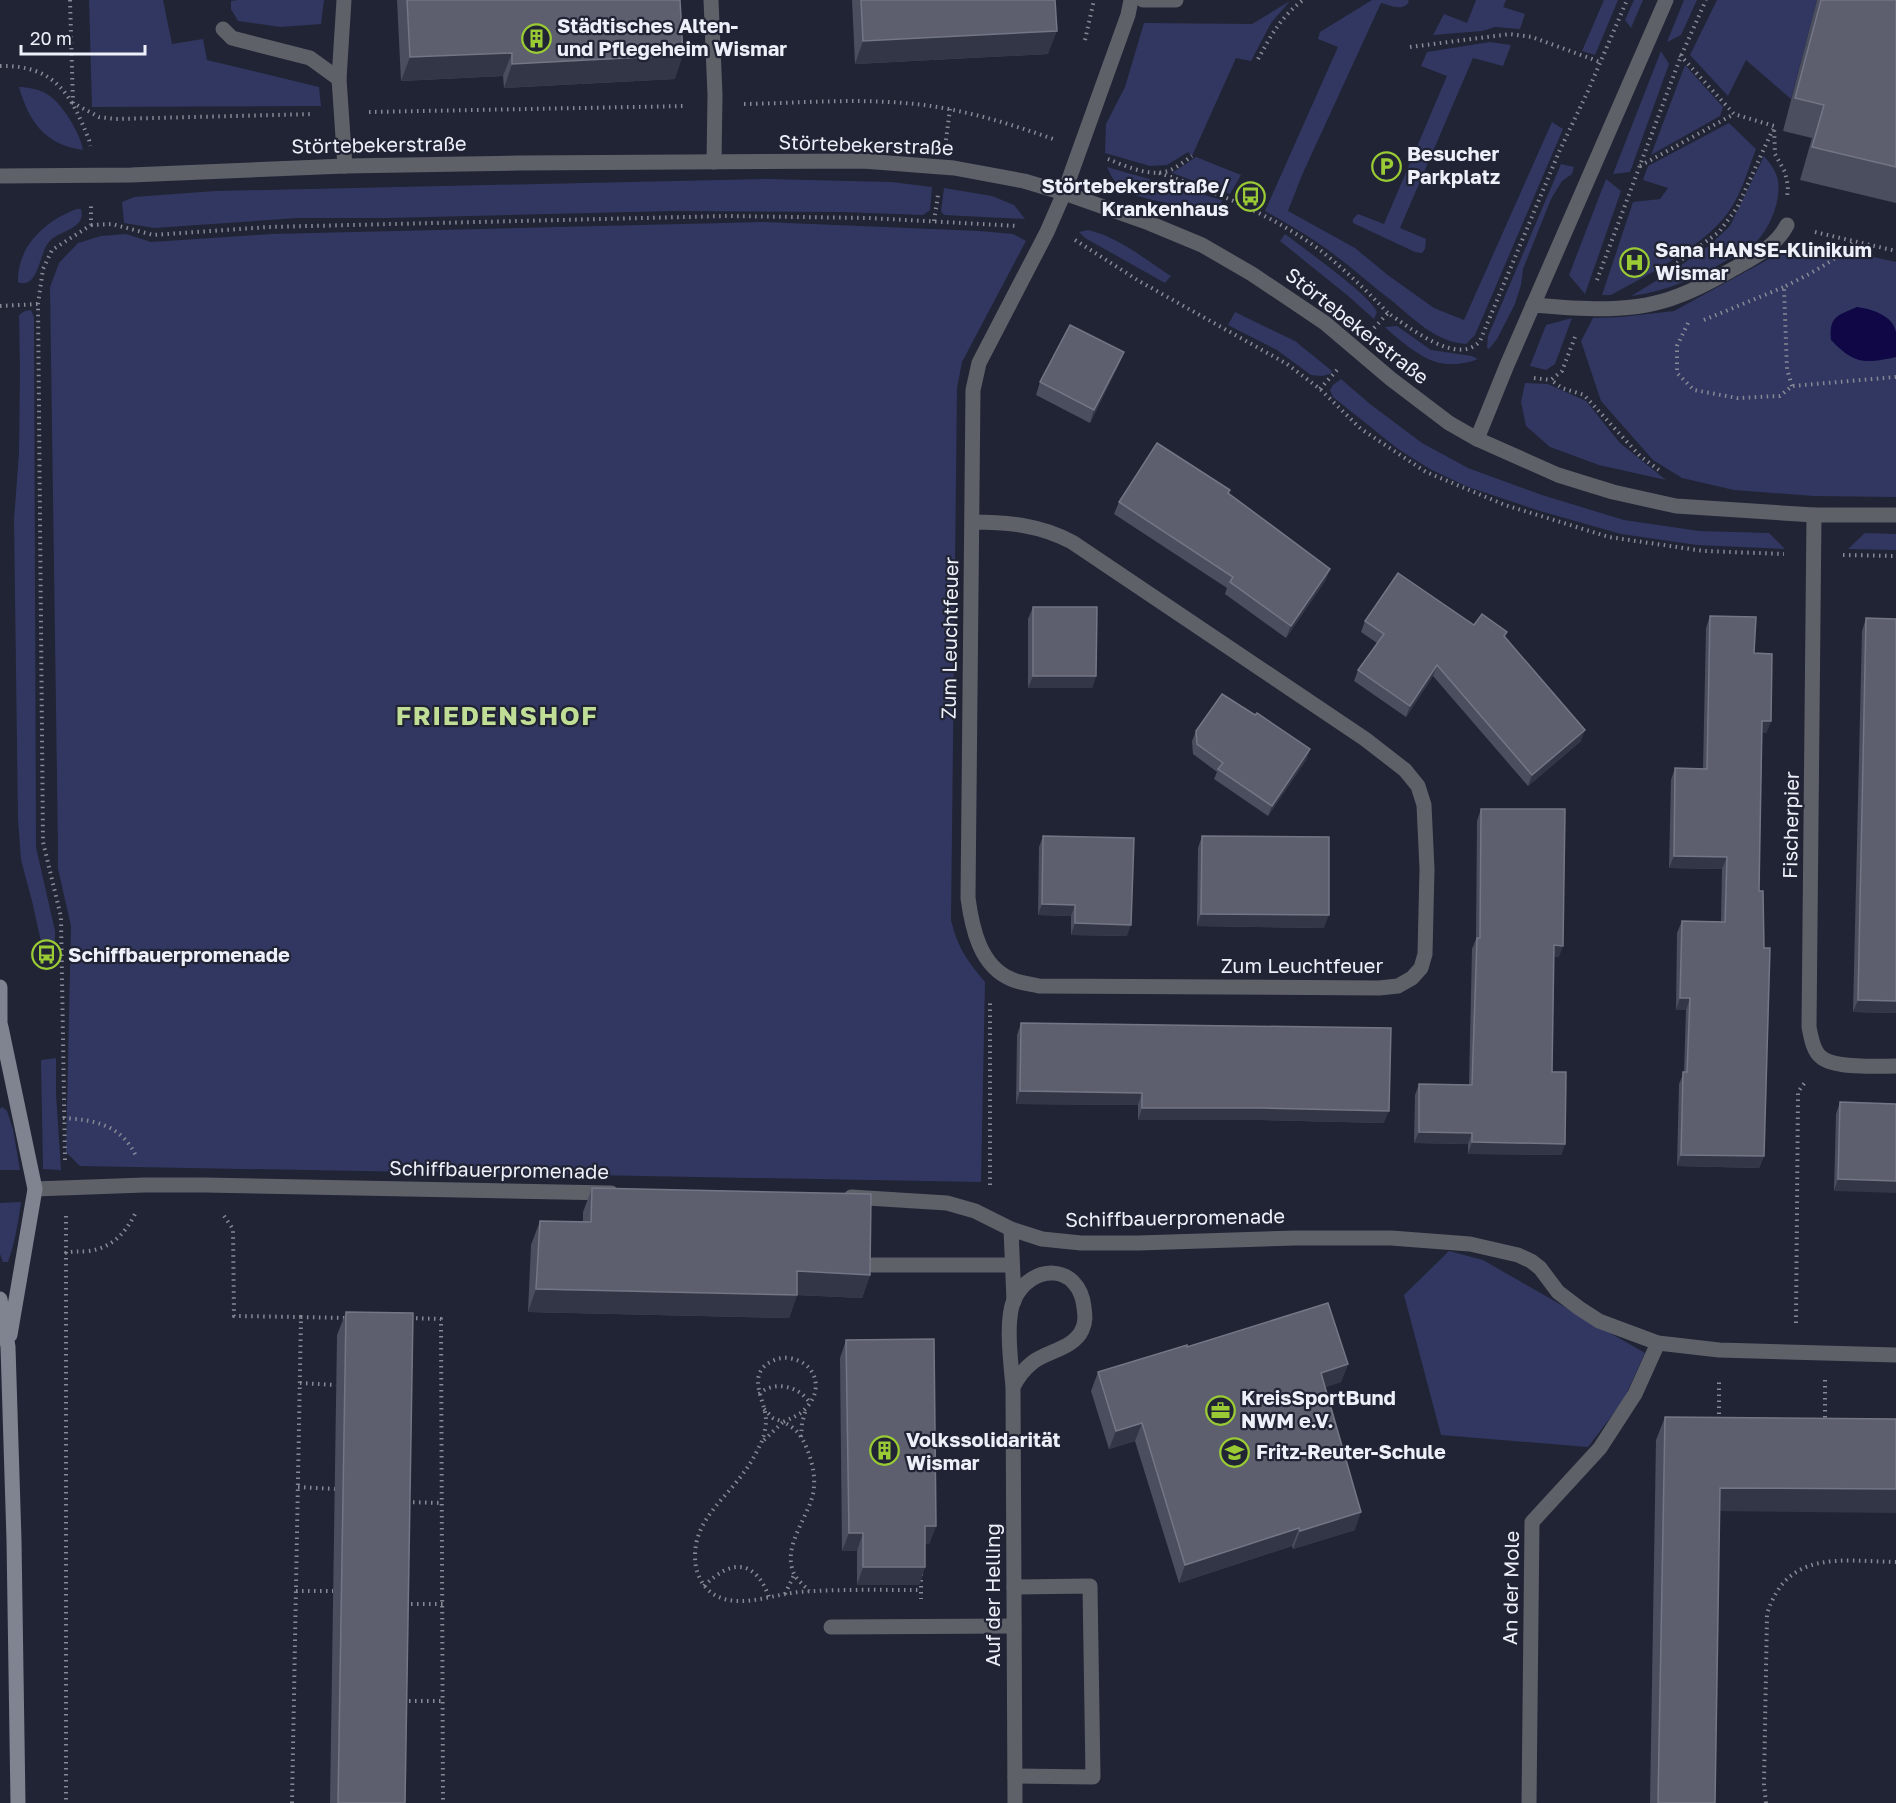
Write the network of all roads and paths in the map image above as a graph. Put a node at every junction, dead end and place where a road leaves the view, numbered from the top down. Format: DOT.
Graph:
graph roads {
  1 [pos="70,0"];
  2 [pos="344,0"];
  3 [pos="711,0"];
  4 [pos="1131,0"];
  5 [pos="1143,0"];
  6 [pos="1176,0"];
  7 [pos="1304,0"];
  8 [pos="1626,0"];
  9 [pos="1666,0"];
  10 [pos="1706,0"];
  11 [pos="223,29"];
  12 [pos="1649,39"];
  13 [pos="1410,47"];
  14 [pos="1682,56"];
  15 [pos="1258,59"];
  16 [pos="1600,62"];
  17 [pos="339,79"];
  18 [pos="714,105"];
  19 [pos="342,113"];
  20 [pos="1734,114"];
  21 [pos="1774,126"];
  22 [pos="1080,149"];
  23 [pos="1192,156"];
  24 [pos="714,162"];
  25 [pos="345,166"];
  26 [pos="1640,166"];
  27 [pos="1159,172"];
  28 [pos="0,176"];
  29 [pos="1064,193"];
  30 [pos="1787,225"];
  31 [pos="1854,241"];
  32 [pos="1896,251"];
  33 [pos="1670,267"];
  34 [pos="1784,287"];
  35 [pos="1690,291"];
  36 [pos="1533,305"];
  37 [pos="0,306"];
  38 [pos="1585,309"];
  39 [pos="1388,313"];
  40 [pos="1687,326"];
  41 [pos="1356,348"];
  42 [pos="1896,377"];
  43 [pos="1792,386"];
  44 [pos="1477,439"];
  45 [pos="1666,475"];
  46 [pos="1814,515"];
  47 [pos="1896,515"];
  48 [pos="972,522"];
  49 [pos="1815,555"];
  50 [pos="1896,556"];
  51 [pos="0,987"];
  52 [pos="0,1030"];
  53 [pos="1821,1058"];
  54 [pos="1896,1066"];
  55 [pos="63,1118"];
  56 [pos="144,1185"];
  57 [pos="204,1185"];
  58 [pos="66,1188"];
  59 [pos="35,1189"];
  60 [pos="622,1193"];
  61 [pos="837,1197"];
  62 [pos="1011,1229"];
  63 [pos="65,1253"];
  64 [pos="872,1265"];
  65 [pos="1012,1265"];
  66 [pos="0,1299"];
  67 [pos="1014,1301"];
  68 [pos="301,1317"];
  69 [pos="348,1318"];
  70 [pos="406,1318"];
  71 [pos="1658,1343"];
  72 [pos="8,1347"];
  73 [pos="1719,1350"];
  74 [pos="1796,1353"];
  75 [pos="1825,1354"];
  76 [pos="1896,1355"];
  77 [pos="300,1383"];
  78 [pos="336,1385"];
  79 [pos="1013,1387"];
  80 [pos="759,1394"];
  81 [pos="810,1403"];
  82 [pos="764,1408"];
  83 [pos="806,1408"];
  84 [pos="783,1422"];
  85 [pos="1719,1430"];
  86 [pos="1825,1431"];
  87 [pos="801,1437"];
  88 [pos="762,1442"];
  89 [pos="298,1487"];
  90 [pos="334,1489"];
  91 [pos="402,1502"];
  92 [pos="442,1503"];
  93 [pos="1896,1562"];
  94 [pos="921,1570"];
  95 [pos="794,1575"];
  96 [pos="704,1586"];
  97 [pos="1014,1587"];
  98 [pos="296,1591"];
  99 [pos="333,1591"];
  100 [pos="809,1592"];
  101 [pos="785,1594"];
  102 [pos="768,1597"];
  103 [pos="400,1604"];
  104 [pos="443,1604"];
  105 [pos="1014,1626"];
  106 [pos="831,1627"];
  107 [pos="399,1701"];
  108 [pos="444,1701"];
  109 [pos="1015,1776"];
  110 [pos="18,1803"];
  111 [pos="66,1803"];
  112 [pos="292,1803"];
  113 [pos="443,1803"];
  114 [pos="1016,1803"];
  115 [pos="1529,1803"];
  116 [pos="1766,1803"];
  1 -- 19 [label="path"];
  2 -- 17 [label="street"];
  3 -- 18 [label="street"];
  4 -- 22 [label="street, Zum Leuchtfeuer"];
  5 -- 6 [label="street"];
  7 -- 15 [label="path"];
  8 -- 16 [label="path"];
  9 -- 12 [label="street"];
  10 -- 14 [label="path"];
  11 -- 17 [label="street"];
  12 -- 14 [label="path"];
  12 -- 36 [label="street"];
  13 -- 16 [label="path"];
  14 -- 20 [label="path"];
  14 -- 26 [label="path"];
  16 -- 39 [label="path"];
  17 -- 19 [label="street"];
  18 -- 19 [label="path"];
  18 -- 22 [label="path"];
  18 -- 24 [label="street"];
  19 -- 25 [label="street"];
  20 -- 21 [label="path"];
  20 -- 26 [label="path"];
  21 -- 30 [label="path"];
  21 -- 33 [label="path"];
  22 -- 27 [label="path"];
  22 -- 29 [label="street, Zum Leuchtfeuer"];
  23 -- 27 [label="path"];
  24 -- 25 [label="street, Störtebekerstraße"];
  24 -- 29 [label="street, Störtebekerstraße"];
  25 -- 28 [label="street, Störtebekerstraße"];
  26 -- 38 [label="path"];
  27 -- 39 [label="path"];
  29 -- 41 [label="street, Störtebekerstraße"];
  29 -- 48 [label="street, Zum Leuchtfeuer"];
  30 -- 31 [label="path"];
  30 -- 35 [label="street"];
  31 -- 32 [label="path"];
  31 -- 34 [label="path"];
  34 -- 40 [label="path"];
  34 -- 43 [label="path"];
  35 -- 38 [label="street"];
  35 -- 40 [label="path"];
  36 -- 38 [label="street"];
  36 -- 44 [label="street"];
  37 -- 55 [label="path"];
  38 -- 45 [label="path"];
  39 -- 41 [label="path"];
  40 -- 43 [label="path"];
  41 -- 44 [label="street, Störtebekerstraße"];
  42 -- 43 [label="path"];
  44 -- 46 [label="street, Störtebekerstraße"];
  46 -- 47 [label="street, Störtebekerstraße"];
  46 -- 49 [label="street, Fischerpier"];
  48 -- 48 [label="street, Zum Leuchtfeuer"];
  49 -- 50 [label="path"];
  49 -- 53 [label="street, Fischerpier"];
  51 -- 52 [label="street"];
  52 -- 59 [label="street"];
  53 -- 54 [label="street"];
  53 -- 74 [label="path"];
  55 -- 56 [label="path"];
  55 -- 58 [label="path"];
  56 -- 57 [label="street, Schiffbauerpromenade"];
  56 -- 58 [label="street, Schiffbauerpromenade"];
  56 -- 63 [label="path"];
  57 -- 60 [label="street, Schiffbauerpromenade"];
  57 -- 68 [label="path"];
  58 -- 59 [label="street, Schiffbauerpromenade"];
  58 -- 63 [label="path"];
  59 -- 72 [label="street"];
  61 -- 62 [label="street, Schiffbauerpromenade"];
  62 -- 65 [label="street, Auf der Helling"];
  62 -- 71 [label="street, Schiffbauerpromenade"];
  63 -- 111 [label="path"];
  64 -- 65 [label="street"];
  65 -- 67 [label="street, Auf der Helling"];
  66 -- 72 [label="street"];
  67 -- 79 [label="street, Auf der Helling"];
  67 -- 79 [label="street"];
  68 -- 69 [label="path"];
  68 -- 77 [label="path"];
  70 -- 92 [label="path"];
  71 -- 73 [label="street, Schiffbauerpromenade"];
  71 -- 115 [label="street, An der Mole"];
  72 -- 110 [label="street"];
  73 -- 74 [label="street, Schiffbauerpromenade"];
  73 -- 85 [label="path"];
  74 -- 75 [label="street, Schiffbauerpromenade"];
  75 -- 76 [label="street, Schiffbauerpromenade"];
  75 -- 86 [label="path"];
  77 -- 78 [label="path"];
  77 -- 89 [label="path"];
  79 -- 97 [label="street, Auf der Helling"];
  80 -- 81 [label="path"];
  80 -- 81 [label="path"];
  80 -- 82 [label="path"];
  81 -- 83 [label="path"];
  82 -- 84 [label="path"];
  82 -- 88 [label="path"];
  83 -- 84 [label="path"];
  83 -- 87 [label="path"];
  84 -- 87 [label="path"];
  84 -- 88 [label="path"];
  87 -- 95 [label="path"];
  88 -- 96 [label="path"];
  89 -- 90 [label="path"];
  89 -- 98 [label="path"];
  91 -- 92 [label="path"];
  92 -- 104 [label="path"];
  93 -- 116 [label="path"];
  94 -- 100 [label="path"];
  95 -- 100 [label="path"];
  95 -- 101 [label="path"];
  96 -- 102 [label="path"];
  96 -- 102 [label="path"];
  97 -- 105 [label="street, Auf der Helling"];
  97 -- 109 [label="street"];
  98 -- 99 [label="path"];
  98 -- 112 [label="path"];
  100 -- 101 [label="path"];
  101 -- 102 [label="path"];
  103 -- 104 [label="path"];
  104 -- 108 [label="path"];
  105 -- 106 [label="street"];
  105 -- 109 [label="street, Auf der Helling"];
  107 -- 108 [label="path"];
  108 -- 113 [label="path"];
  109 -- 114 [label="street, Auf der Helling"];
}
